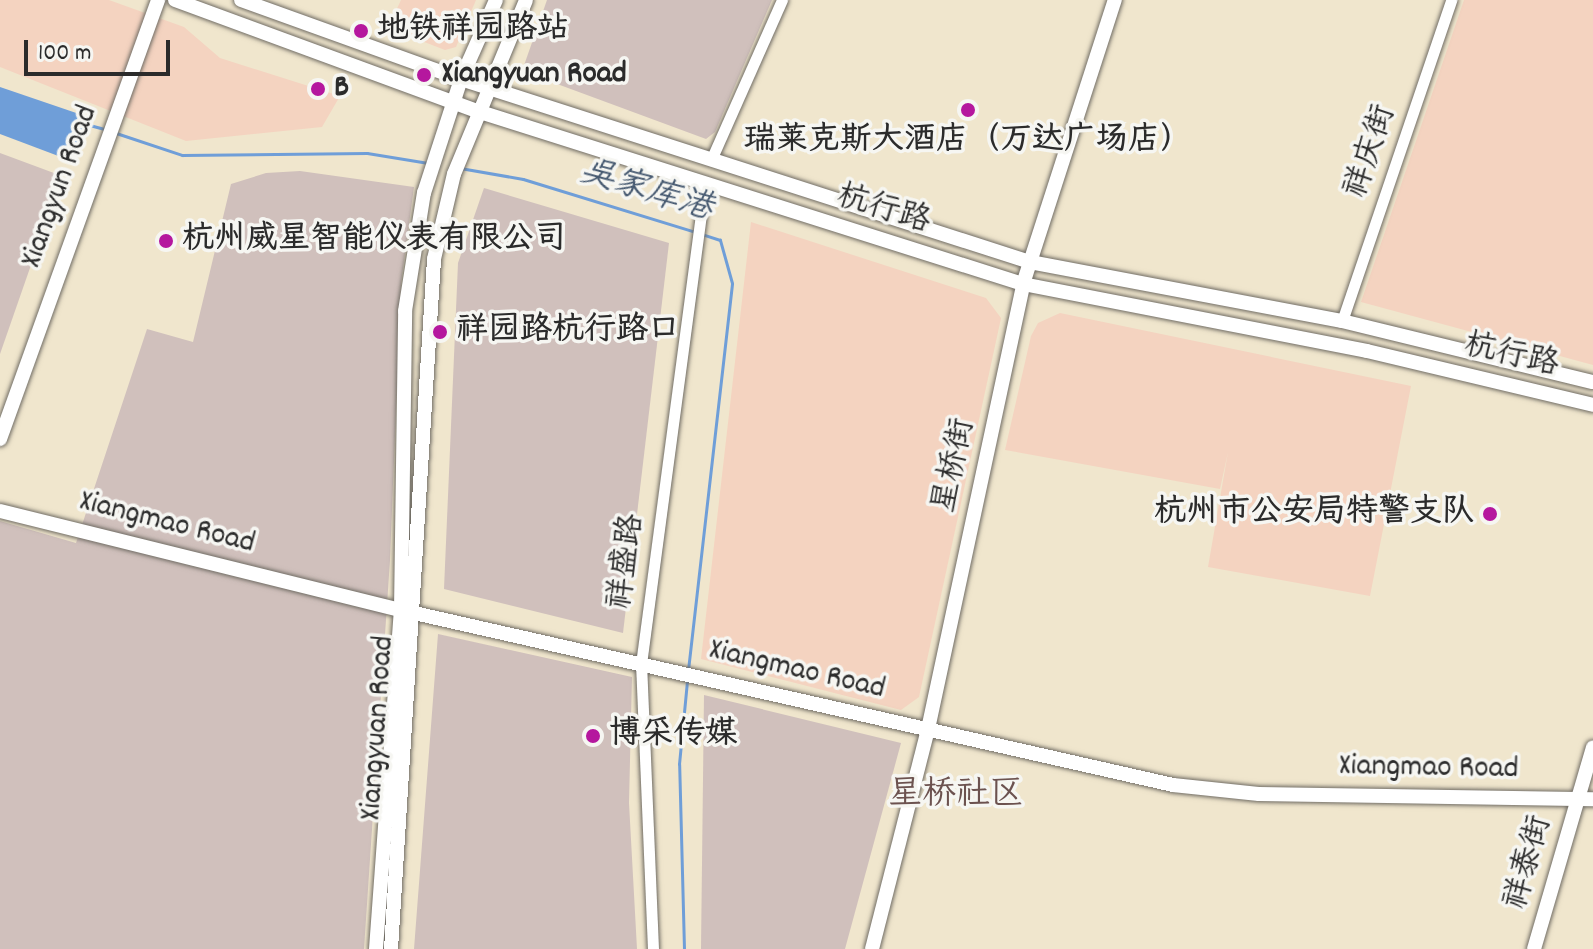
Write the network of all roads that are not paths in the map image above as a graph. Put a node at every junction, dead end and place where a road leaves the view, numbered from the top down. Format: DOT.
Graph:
graph roads {
  1 [pos="158,0"];
  2 [pos="175,0"];
  3 [pos="241,0"];
  4 [pos="496,0"];
  5 [pos="526,0"];
  6 [pos="782,0"];
  7 [pos="1115,0"];
  8 [pos="1451,0"];
  9 [pos="461,79"];
  10 [pos="487,88"];
  11 [pos="453,101"];
  12 [pos="477,111"];
  13 [pos="711,160"];
  14 [pos="705,184"];
  15 [pos="1030,262"];
  16 [pos="1023,284"];
  17 [pos="1342,321"];
  18 [pos="1593,382"];
  19 [pos="1593,405"];
  20 [pos="0,439"];
  21 [pos="0,511"];
  22 [pos="408,612"];
  23 [pos="648,666"];
  24 [pos="928,729"];
  25 [pos="1593,747"];
  26 [pos="1586,799"];
  27 [pos="376,949"];
  28 [pos="391,949"];
  29 [pos="653,949"];
  30 [pos="872,949"];
  31 [pos="1534,949"];
  1 -- 20 [label="main road, Xiangyun Road"];
  2 -- 11 [label="main road, 杭行路"];
  3 -- 9 [label="main road, 杭行路"];
  4 -- 9 [label="main road, Xiangyuan Road"];
  5 -- 10 [label="main road, Xiangyuan Road"];
  6 -- 13 [label="street"];
  7 -- 15 [label="main road, 星桥街"];
  8 -- 17 [label="street, 祥庆街"];
  9 -- 10 [label="main road, 杭行路"];
  9 -- 11 [label="main road, Xiangyuan Road"];
  10 -- 12 [label="main road, Xiangyuan Road"];
  10 -- 13 [label="main road, 杭行路"];
  11 -- 12 [label="main road, 杭行路"];
  11 -- 22 [label="main road, Xiangyuan Road"];
  12 -- 14 [label="main road, 杭行路"];
  12 -- 22 [label="main road, Xiangyuan Road"];
  13 -- 15 [label="main road, 杭行路"];
  14 -- 16 [label="main road, 杭行路"];
  14 -- 23 [label="street, 祥盛路"];
  15 -- 16 [label="main road, 星桥街"];
  15 -- 17 [label="main road, 杭行路"];
  16 -- 19 [label="main road, 杭行路"];
  16 -- 24 [label="main road, 星桥街"];
  17 -- 18 [label="main road, 杭行路"];
  21 -- 22 [label="main road, Xiangmao Road"];
  22 -- 23 [label="main road, Xiangmao Road"];
  22 -- 27 [label="main road, Xiangyuan Road"];
  22 -- 28 [label="main road, Xiangyuan Road"];
  23 -- 24 [label="main road, Xiangmao Road"];
  23 -- 29 [label="street, 祥盛路"];
  24 -- 26 [label="main road, Xiangmao Road"];
  24 -- 30 [label="main road, 星桥街"];
  25 -- 26 [label="main road, 祥泰街"];
  26 -- 31 [label="main road, 祥泰街"];
}
